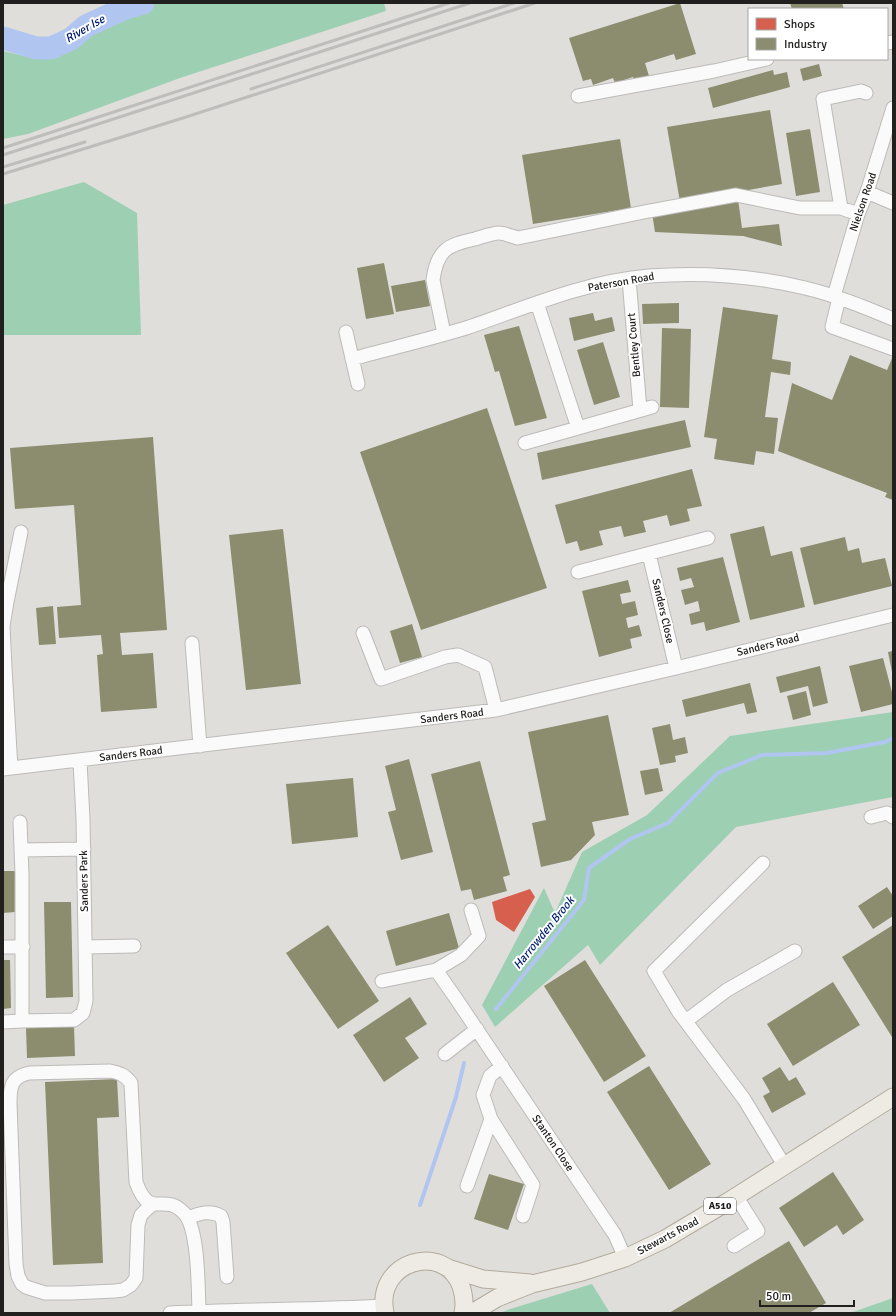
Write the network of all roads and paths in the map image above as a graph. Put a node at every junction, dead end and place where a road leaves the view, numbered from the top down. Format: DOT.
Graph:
graph roads {
  1 [pos="763,60"];
  2 [pos="866,93"];
  3 [pos="578,96"];
  4 [pos="893,108"];
  5 [pos="867,192"];
  6 [pos="893,202"];
  7 [pos="841,208"];
  8 [pos="858,214"];
  9 [pos="629,279"];
  10 [pos="837,297"];
  11 [pos="537,303"];
  12 [pos="893,319"];
  13 [pos="346,332"];
  14 [pos="444,334"];
  15 [pos="893,349"];
  16 [pos="352,358"];
  17 [pos="358,384"];
  18 [pos="578,428"];
  19 [pos="525,443"];
  20 [pos="21,532"];
  21 [pos="708,538"];
  22 [pos="649,554"];
  23 [pos="578,572"];
  24 [pos="893,615"];
  25 [pos="363,633"];
  26 [pos="192,643"];
  27 [pos="676,668"];
  28 [pos="496,710"];
  29 [pos="200,746"];
  30 [pos="80,761"];
  31 [pos="7,769"];
  32 [pos="872,817"];
  33 [pos="893,818"];
  34 [pos="20,822"];
  35 [pos="84,849"];
  36 [pos="21,850"];
  37 [pos="763,863"];
  38 [pos="471,910"];
  39 [pos="134,946"];
  40 [pos="3,947"];
  41 [pos="23,947"];
  42 [pos="85,947"];
  43 [pos="795,951"];
  44 [pos="436,970"];
  45 [pos="382,981"];
  46 [pos="22,1021"];
  47 [pos="686,1021"];
  48 [pos="3,1022"];
  49 [pos="477,1030"];
  50 [pos="444,1054"];
  51 [pos="502,1066"];
  52 [pos="893,1097"];
  53 [pos="491,1119"];
  54 [pos="784,1165"];
  55 [pos="467,1186"];
  56 [pos="736,1196"];
  57 [pos="153,1204"];
  58 [pos="523,1216"];
  59 [pos="188,1218"];
  60 [pos="734,1246"];
  61 [pos="625,1258"];
  62 [pos="447,1268"];
  63 [pos="227,1277"];
  64 [pos="532,1284"];
  65 [pos="385,1309"];
  66 [pos="199,1311"];
  67 [pos="170,1313"];
  68 [pos="463,1313"];
  69 [pos="472,1313"];
  1 -- 3 [label="street"];
  2 -- 7 [label="street"];
  4 -- 5 [label="street, Nielson Road"];
  5 -- 6 [label="street"];
  5 -- 8 [label="street, Nielson Road"];
  7 -- 8 [label="street"];
  7 -- 14 [label="street"];
  8 -- 10 [label="street, Nielson Road"];
  9 -- 10 [label="street, Paterson Road"];
  9 -- 11 [label="street, Paterson Road"];
  9 -- 18 [label="street, Bentley Court"];
  10 -- 12 [label="street, Paterson Road"];
  10 -- 15 [label="street, Nielson Road"];
  11 -- 14 [label="street, Paterson Road"];
  11 -- 18 [label="street"];
  13 -- 16 [label="street"];
  14 -- 16 [label="street, Paterson Road"];
  16 -- 17 [label="street"];
  18 -- 19 [label="street, Bentley Court"];
  20 -- 31 [label="street"];
  21 -- 22 [label="street"];
  22 -- 23 [label="street"];
  22 -- 27 [label="street, Sanders Close"];
  24 -- 27 [label="street, Sanders Road"];
  25 -- 28 [label="street"];
  26 -- 29 [label="street"];
  27 -- 28 [label="street, Sanders Road"];
  28 -- 29 [label="street, Sanders Road"];
  29 -- 30 [label="street, Sanders Road"];
  30 -- 31 [label="street, Sanders Road"];
  30 -- 35 [label="street, Sanders Park"];
  32 -- 33 [label="street"];
  34 -- 36 [label="street"];
  35 -- 36 [label="street"];
  35 -- 42 [label="street, Sanders Park"];
  36 -- 41 [label="street"];
  37 -- 47 [label="street"];
  38 -- 44 [label="street"];
  39 -- 42 [label="street"];
  40 -- 41 [label="street"];
  41 -- 46 [label="street"];
  42 -- 46 [label="street, Sanders Park"];
  43 -- 47 [label="street"];
  44 -- 45 [label="street"];
  44 -- 49 [label="street, Stanton Close"];
  46 -- 48 [label="street"];
  47 -- 54 [label="street"];
  49 -- 50 [label="street"];
  49 -- 51 [label="street, Stanton Close"];
  51 -- 53 [label="street"];
  51 -- 61 [label="street, Stanton Close"];
  52 -- 54 [label="main road, Stewarts Road / A510"];
  53 -- 55 [label="street"];
  53 -- 58 [label="street"];
  54 -- 56 [label="main road, Stewarts Road / A510"];
  56 -- 60 [label="street"];
  56 -- 61 [label="main road, Stewarts Road / A510"];
  57 -- 57 [label="street"];
  57 -- 59 [label="street"];
  59 -- 63 [label="street"];
  59 -- 66 [label="street"];
  61 -- 64 [label="main road, Stewarts Road / A510"];
  62 -- 64 [label="main road, Stewarts Road / A510"];
  62 -- 65 [label="main road, Stewarts Road"];
  62 -- 68 [label="main road"];
  64 -- 69 [label="main road, Stewarts Road / A510"];
  65 -- 66 [label="street"];
  66 -- 67 [label="street"];
}
